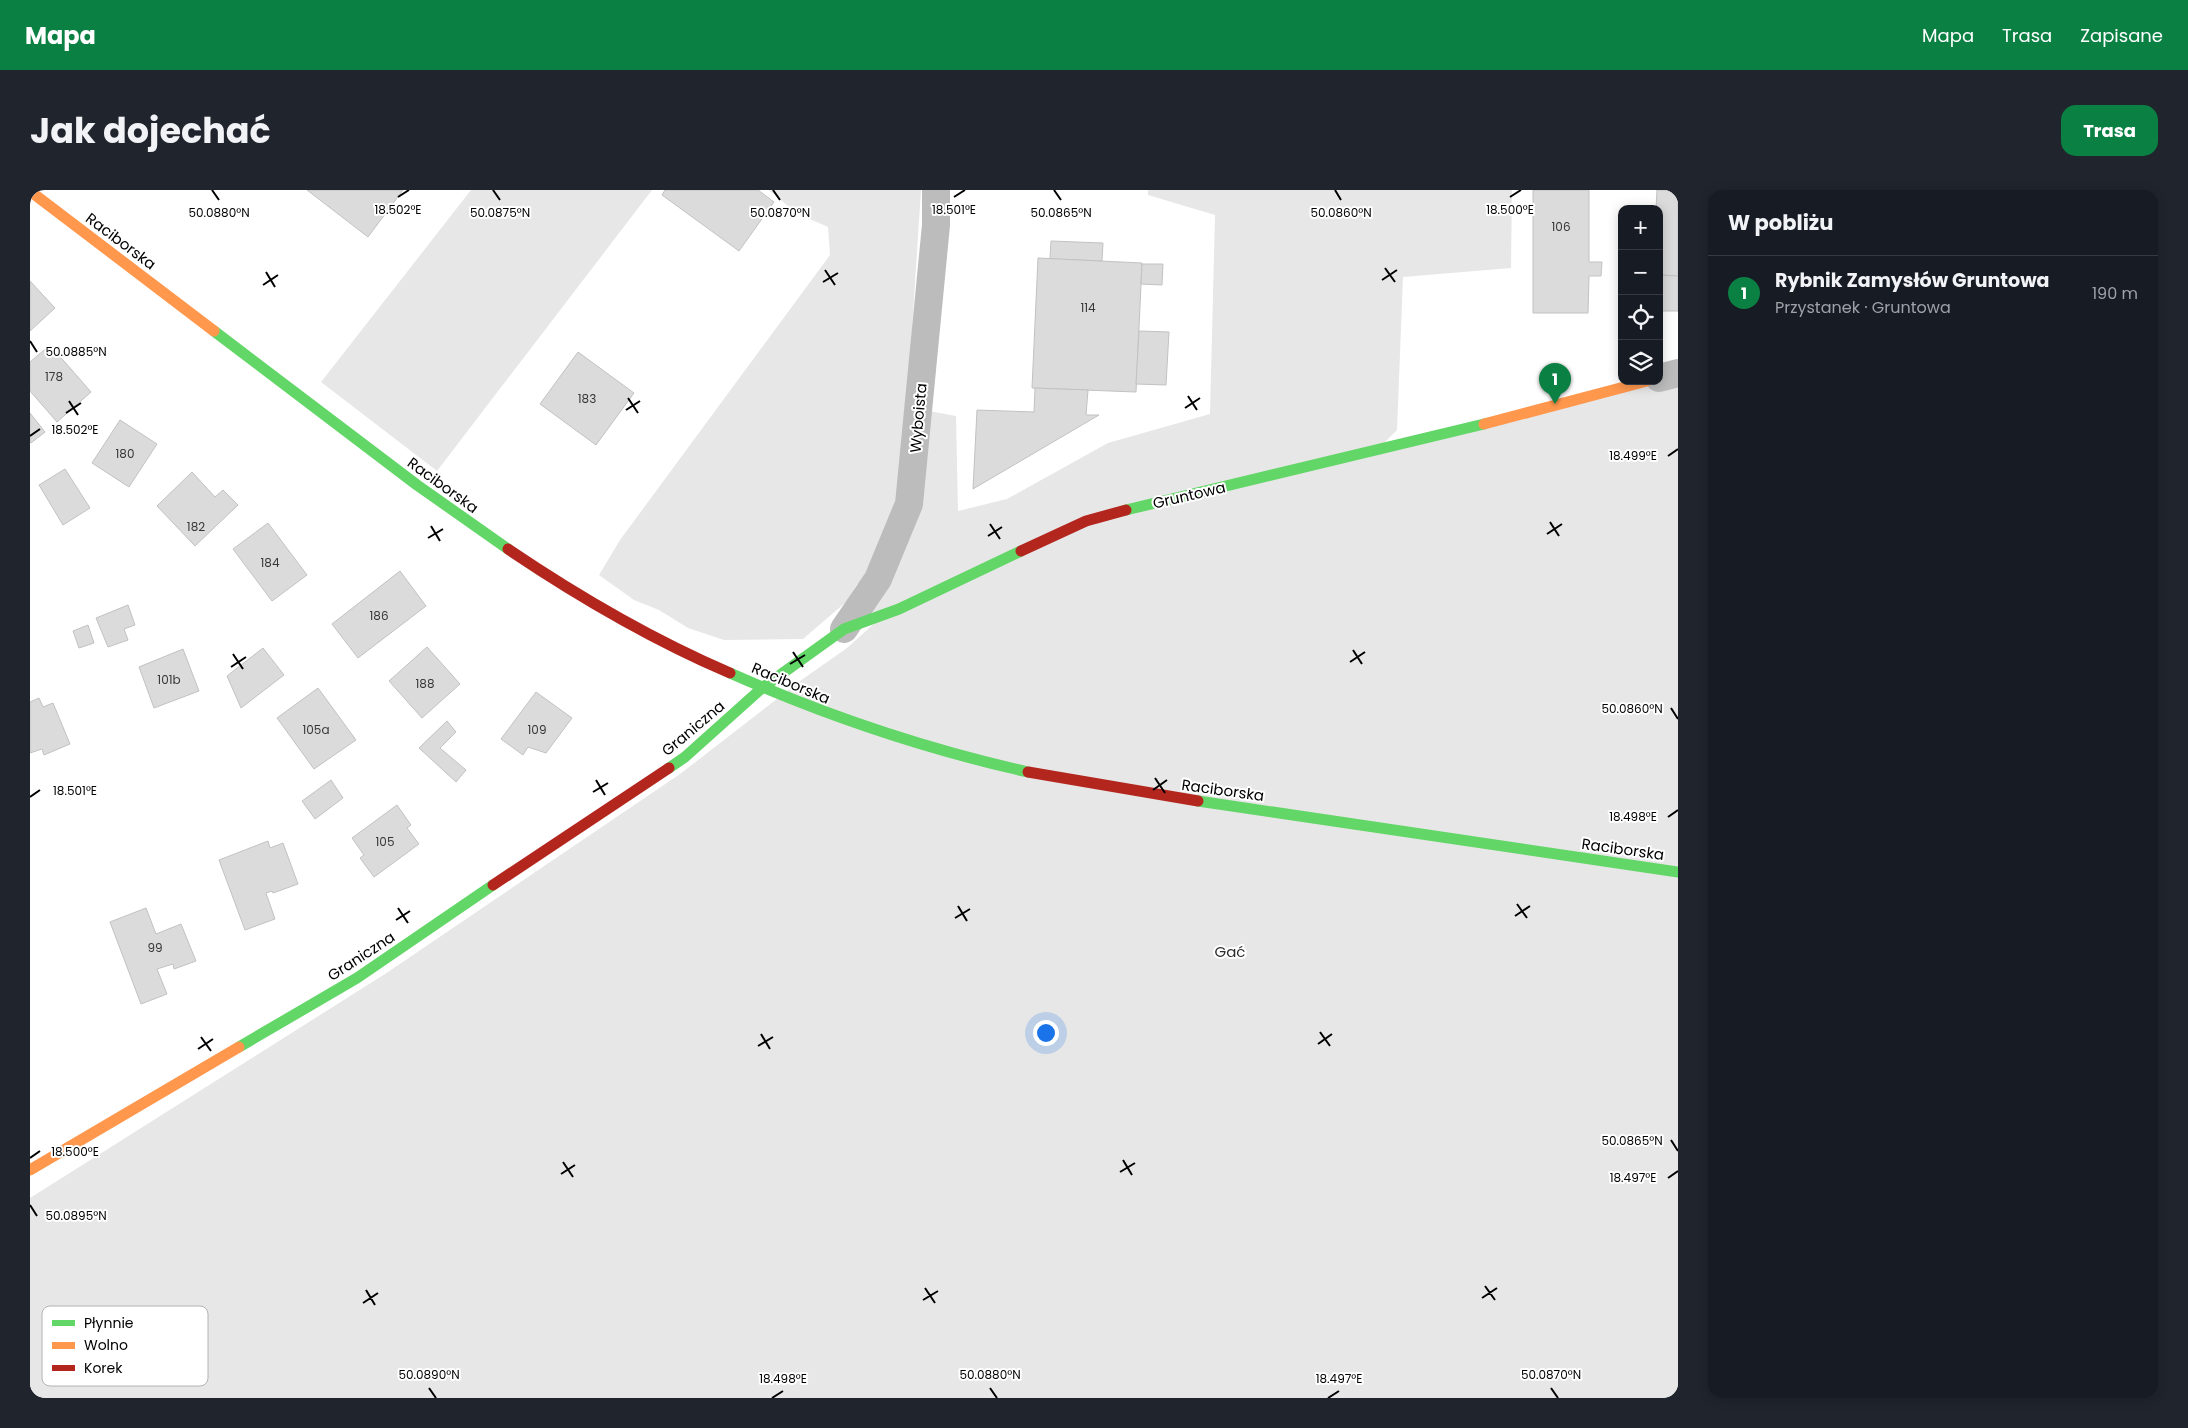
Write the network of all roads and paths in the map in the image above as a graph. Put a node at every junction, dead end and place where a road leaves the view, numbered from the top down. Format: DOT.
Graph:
graph roads {
  1 [pos="30,190"];
  2 [pos="936,190"];
  3 [pos="1678,373"];
  4 [pos="1663,377"];
  5 [pos="1632,385"];
  6 [pos="878,579"];
  7 [pos="899,609"];
  8 [pos="844,629"];
  9 [pos="762,688"];
  10 [pos="1678,872"];
  11 [pos="30,1170"];
  1 -- 9 [label="street, Raciborska"];
  2 -- 6 [label="street, Wyboista"];
  3 -- 4 [label="street"];
  5 -- 7 [label="street, Gruntowa"];
  6 -- 7 [label="street"];
  6 -- 8 [label="street, Wyboista"];
  7 -- 8 [label="street, Gruntowa"];
  8 -- 9 [label="street, Gruntowa"];
  9 -- 10 [label="street, Raciborska"];
  9 -- 11 [label="street, Graniczna"];
}
